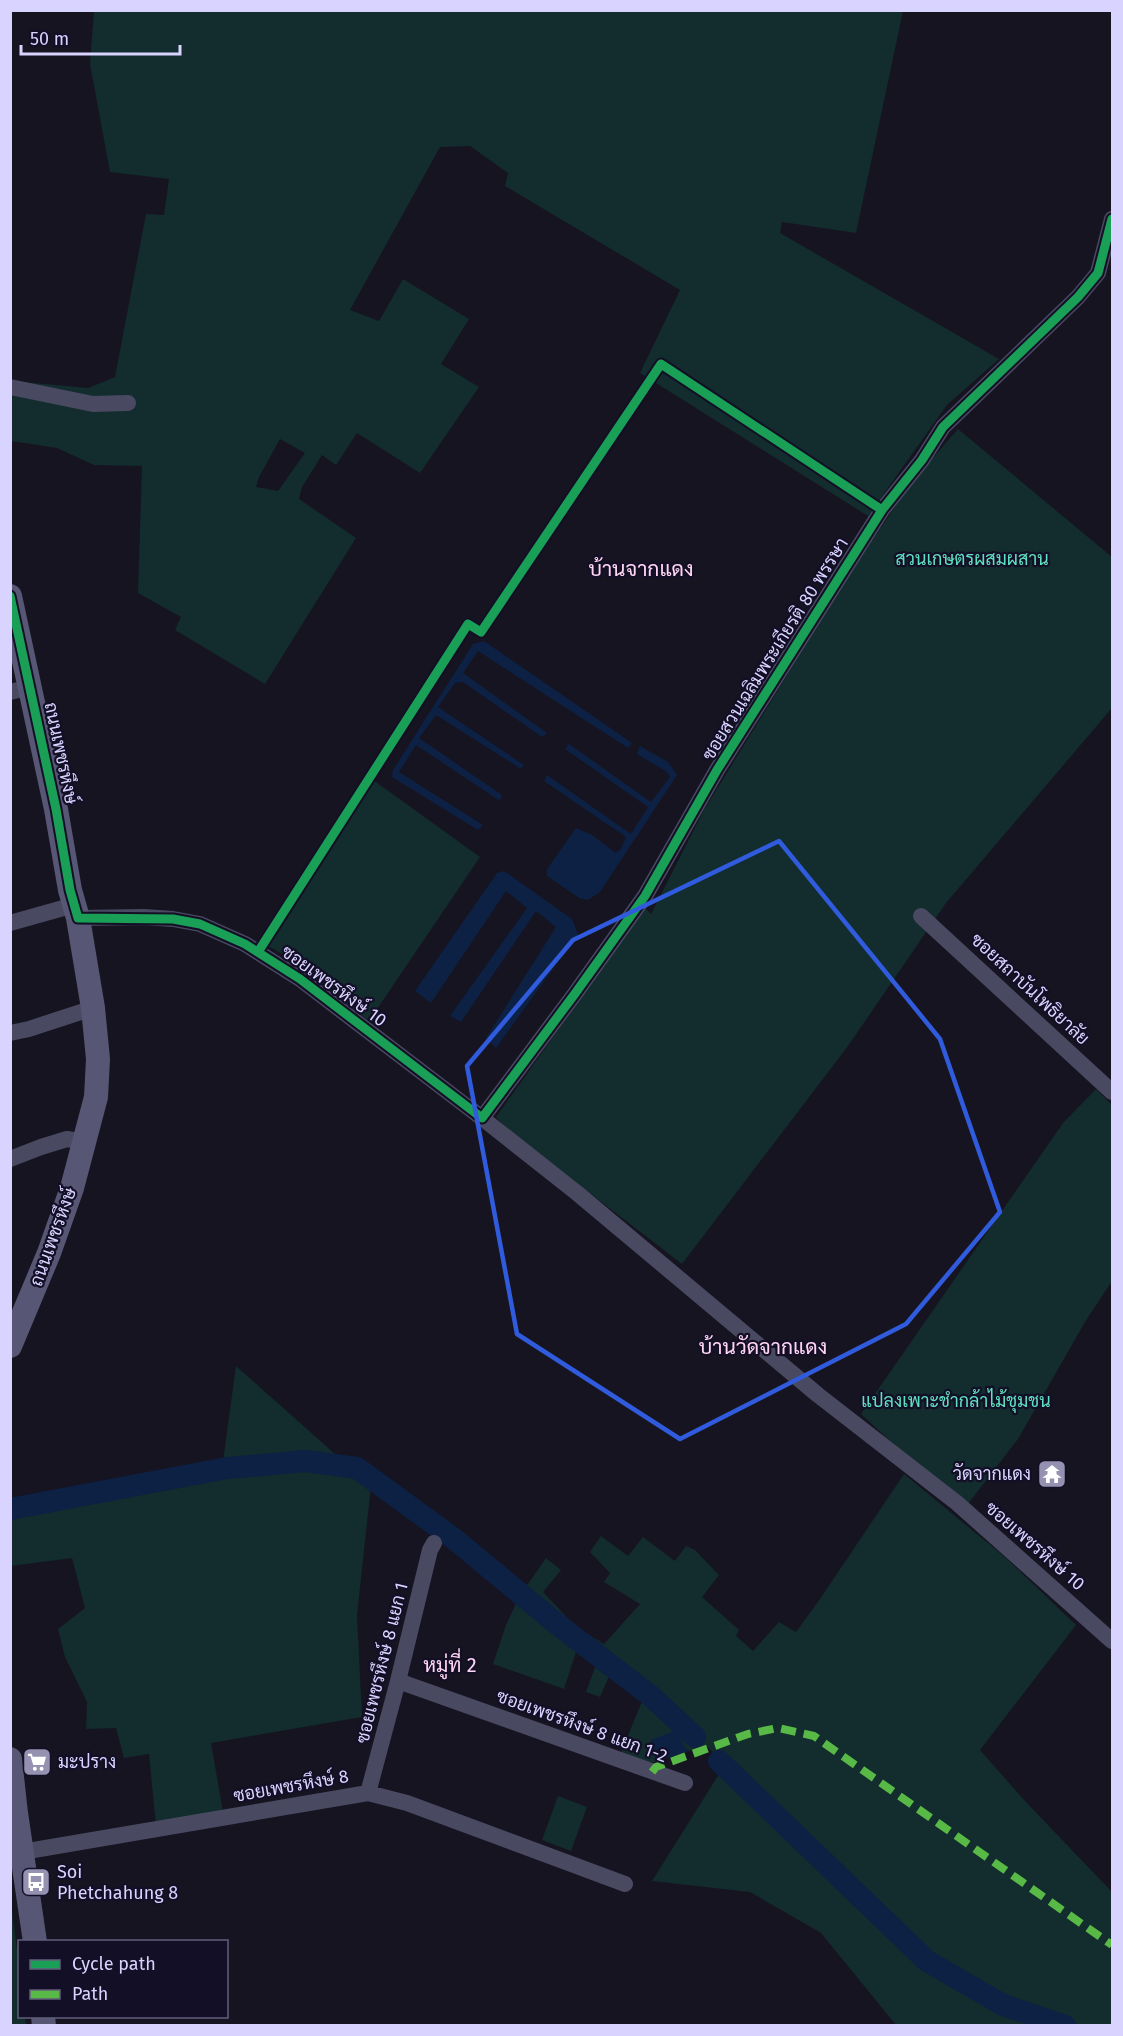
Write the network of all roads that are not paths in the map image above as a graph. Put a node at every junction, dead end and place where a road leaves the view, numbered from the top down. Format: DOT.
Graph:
graph roads {
  1 [pos="1113,219"];
  2 [pos="10,387"];
  3 [pos="128,403"];
  4 [pos="10,596"];
  5 [pos="20,690"];
  6 [pos="76,911"];
  7 [pos="921,916"];
  8 [pos="10,923"];
  9 [pos="93,1008"];
  10 [pos="10,1033"];
  11 [pos="1113,1092"];
  12 [pos="482,1118"];
  13 [pos="85,1142"];
  14 [pos="10,1159"];
  15 [pos="10,1346"];
  16 [pos="434,1543"];
  17 [pos="1113,1641"];
  18 [pos="398,1681"];
  19 [pos="10,1759"];
  20 [pos="685,1783"];
  21 [pos="368,1792"];
  22 [pos="22,1852"];
  23 [pos="625,1884"];
  24 [pos="35,1940"];
  1 -- 12 [label="street, ซอยสวนเฉลิมพระเกียรติ 80 พรรษา"];
  2 -- 3 [label="street"];
  4 -- 5 [label="main road, ถนนเพชรหึงษ์"];
  5 -- 6 [label="main road, ถนนเพชรหึงษ์"];
  6 -- 8 [label="street, ซอยเพชรหึงษ์ 10"];
  6 -- 9 [label="main road, ถนนเพชรหึงษ์"];
  6 -- 12 [label="street, ซอยเพชรหึงษ์ 10"];
  7 -- 11 [label="street, ซอยสถาบันโพธิยาลัย"];
  9 -- 10 [label="street"];
  9 -- 13 [label="main road, ถนนเพชรหึงษ์"];
  12 -- 17 [label="street, ซอยเพชรหึงษ์ 10"];
  13 -- 14 [label="street"];
  13 -- 15 [label="main road, ถนนเพชรหึงษ์"];
  16 -- 18 [label="street, ซอยเพชรหึงษ์ 8 แยก 1"];
  18 -- 20 [label="street, ซอยเพชรหึงษ์ 8 แยก 1-2"];
  18 -- 21 [label="street, ซอยเพชรหึงษ์ 8 แยก 1"];
  19 -- 22 [label="main road"];
  21 -- 22 [label="street, ซอยเพชรหึงษ์ 8"];
  21 -- 23 [label="street, ซอยเพชรหึงษ์ 8"];
  22 -- 24 [label="main road"];
}
